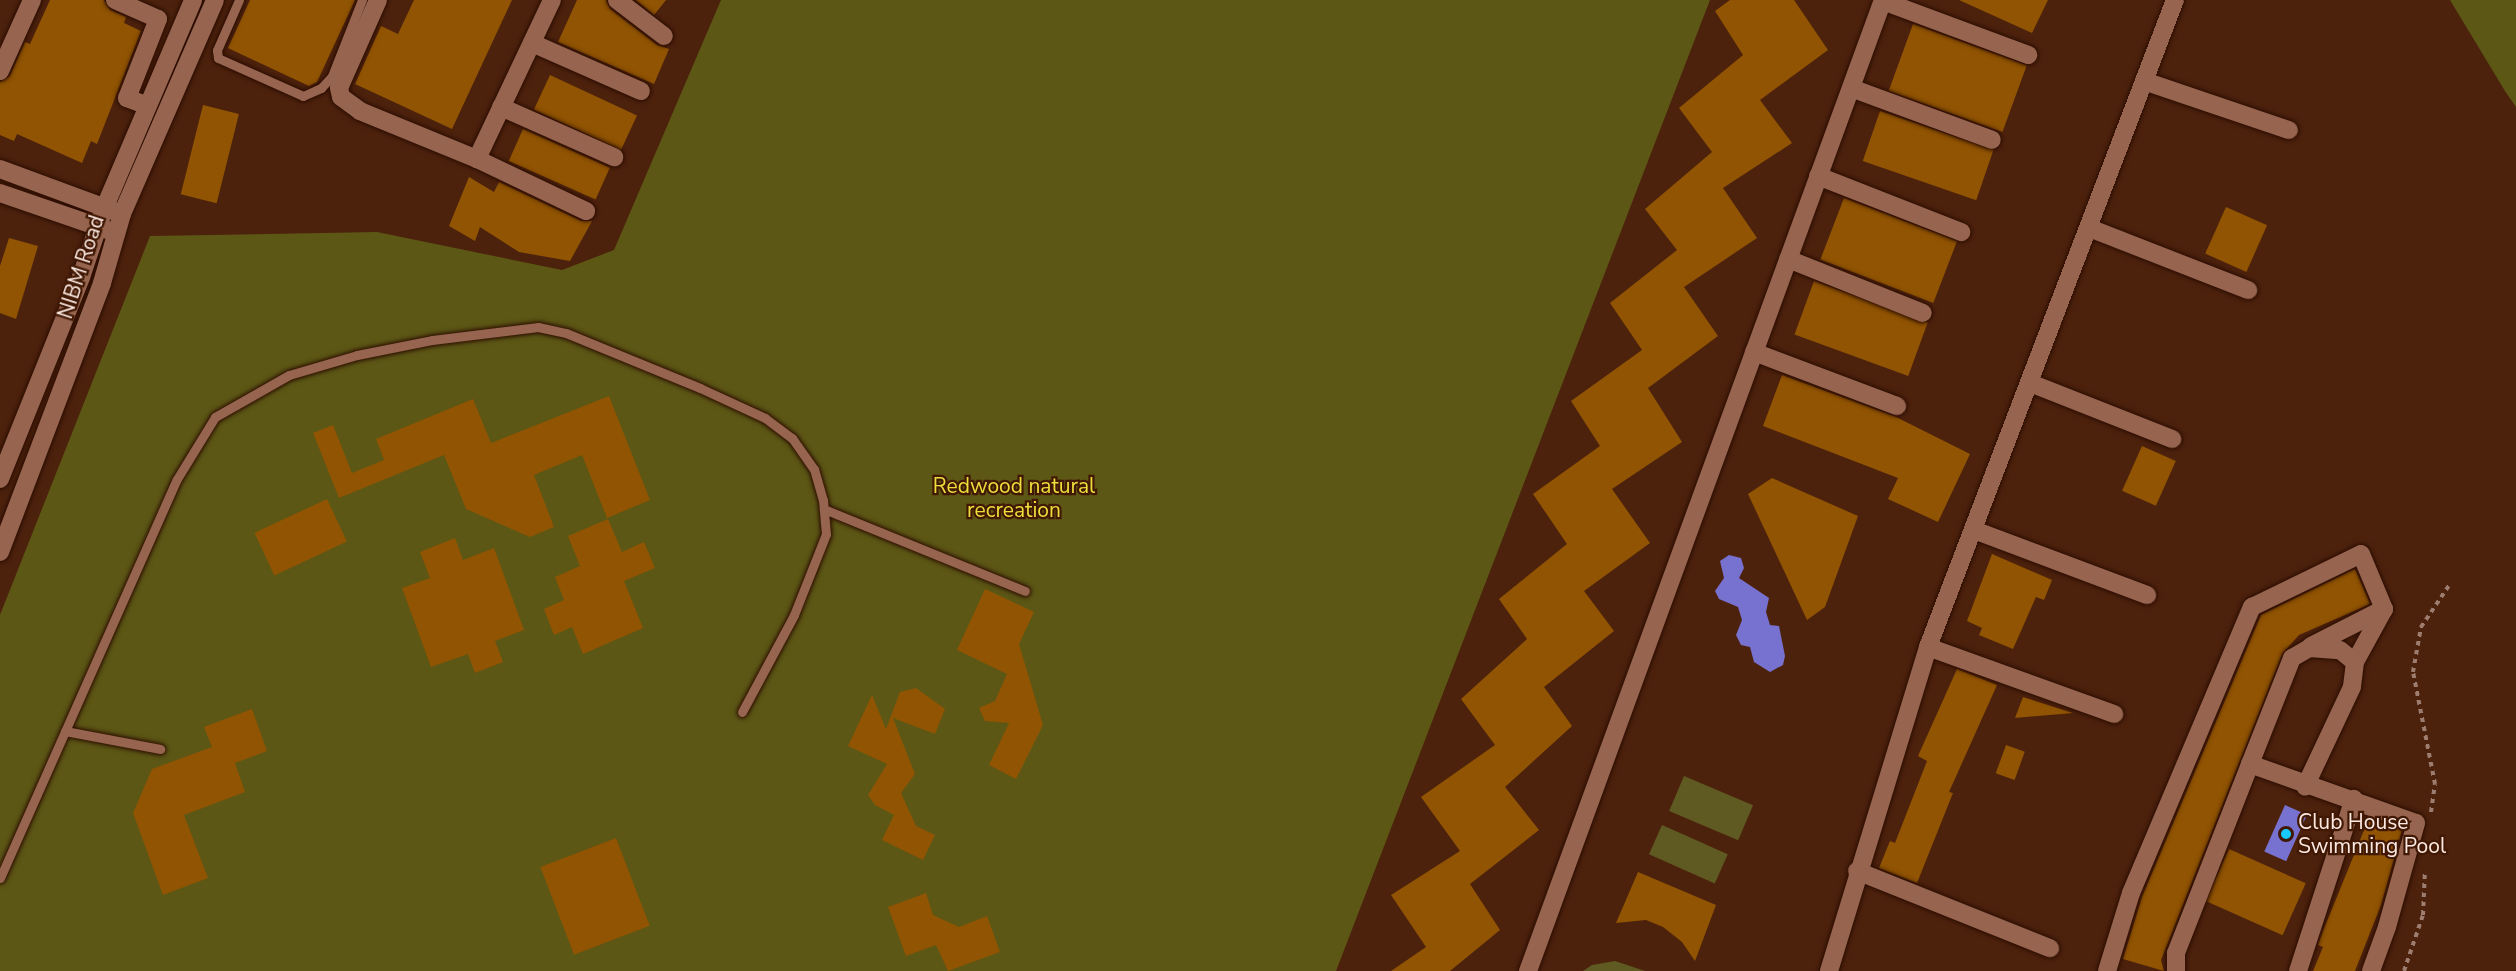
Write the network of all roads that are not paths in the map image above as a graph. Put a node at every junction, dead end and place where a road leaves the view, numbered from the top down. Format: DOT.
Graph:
graph roads {
  1 [pos="32,0"];
  2 [pos="115,0"];
  3 [pos="193,0"];
  4 [pos="215,0"];
  5 [pos="239,0"];
  6 [pos="362,0"];
  7 [pos="378,0"];
  8 [pos="552,0"];
  9 [pos="617,0"];
  10 [pos="2175,0"];
  11 [pos="1883,1"];
  12 [pos="664,36"];
  13 [pos="532,43"];
  14 [pos="2028,56"];
  15 [pos="0,71"];
  16 [pos="2144,81"];
  17 [pos="1851,88"];
  18 [pos="641,91"];
  19 [pos="148,106"];
  20 [pos="501,107"];
  21 [pos="2289,130"];
  22 [pos="1992,140"];
  23 [pos="614,157"];
  24 [pos="477,159"];
  25 [pos="0,169"];
  26 [pos="1818,177"];
  27 [pos="0,194"];
  28 [pos="113,211"];
  29 [pos="586,212"];
  30 [pos="98,227"];
  31 [pos="2089,228"];
  32 [pos="1961,232"];
  33 [pos="116,233"];
  34 [pos="1788,260"];
  35 [pos="2248,290"];
  36 [pos="1923,313"];
  37 [pos="1754,352"];
  38 [pos="2030,383"];
  39 [pos="1897,406"];
  40 [pos="2172,439"];
  41 [pos="0,479"];
  42 [pos="824,509"];
  43 [pos="1974,530"];
  44 [pos="0,552"];
  45 [pos="1026,591"];
  46 [pos="2147,595"];
  47 [pos="2384,609"];
  48 [pos="1928,646"];
  49 [pos="2307,649"];
  50 [pos="2355,662"];
  51 [pos="742,712"];
  52 [pos="2114,714"];
  53 [pos="65,731"];
  54 [pos="160,749"];
  55 [pos="2250,764"];
  56 [pos="2305,787"];
  57 [pos="2354,799"];
  58 [pos="1857,871"];
  59 [pos="0,878"];
  60 [pos="2050,948"];
  61 [pos="1528,971"];
  62 [pos="1829,971"];
  63 [pos="2107,971"];
  64 [pos="2176,971"];
  65 [pos="2298,971"];
  66 [pos="2371,971"];
  1 -- 15 [label="street"];
  2 -- 19 [label="street"];
  3 -- 19 [label="street, NIBM Road"];
  4 -- 28 [label="street, NIBM Road"];
  5 -- 6 [label="lane"];
  7 -- 24 [label="street"];
  8 -- 13 [label="street"];
  9 -- 12 [label="street"];
  10 -- 16 [label="street"];
  11 -- 14 [label="street"];
  11 -- 17 [label="street"];
  13 -- 18 [label="street"];
  13 -- 20 [label="street"];
  16 -- 21 [label="street"];
  16 -- 31 [label="street"];
  17 -- 22 [label="street"];
  17 -- 26 [label="street"];
  19 -- 28 [label="street, NIBM Road"];
  20 -- 23 [label="street"];
  20 -- 24 [label="street"];
  24 -- 29 [label="street"];
  25 -- 28 [label="street"];
  26 -- 32 [label="street"];
  26 -- 34 [label="street"];
  27 -- 30 [label="street"];
  28 -- 30 [label="street, NIBM Road"];
  28 -- 33 [label="street, NIBM Road"];
  30 -- 33 [label="street"];
  30 -- 41 [label="street, NIBM Road"];
  31 -- 35 [label="street"];
  31 -- 38 [label="street"];
  33 -- 44 [label="street, NIBM Road"];
  34 -- 36 [label="street"];
  34 -- 37 [label="street"];
  37 -- 39 [label="street"];
  37 -- 61 [label="street"];
  38 -- 40 [label="street"];
  38 -- 43 [label="street"];
  42 -- 45 [label="lane"];
  42 -- 51 [label="lane"];
  42 -- 53 [label="lane"];
  43 -- 46 [label="street"];
  43 -- 48 [label="street"];
  47 -- 49 [label="street"];
  47 -- 50 [label="street"];
  47 -- 63 [label="street"];
  48 -- 52 [label="street"];
  48 -- 58 [label="street"];
  49 -- 50 [label="street"];
  49 -- 55 [label="street"];
  50 -- 56 [label="street"];
  53 -- 54 [label="lane"];
  53 -- 59 [label="lane"];
  55 -- 56 [label="street"];
  55 -- 64 [label="street"];
  56 -- 57 [label="street"];
  57 -- 65 [label="street"];
  57 -- 66 [label="street"];
  58 -- 60 [label="street"];
  58 -- 62 [label="street"];
}
